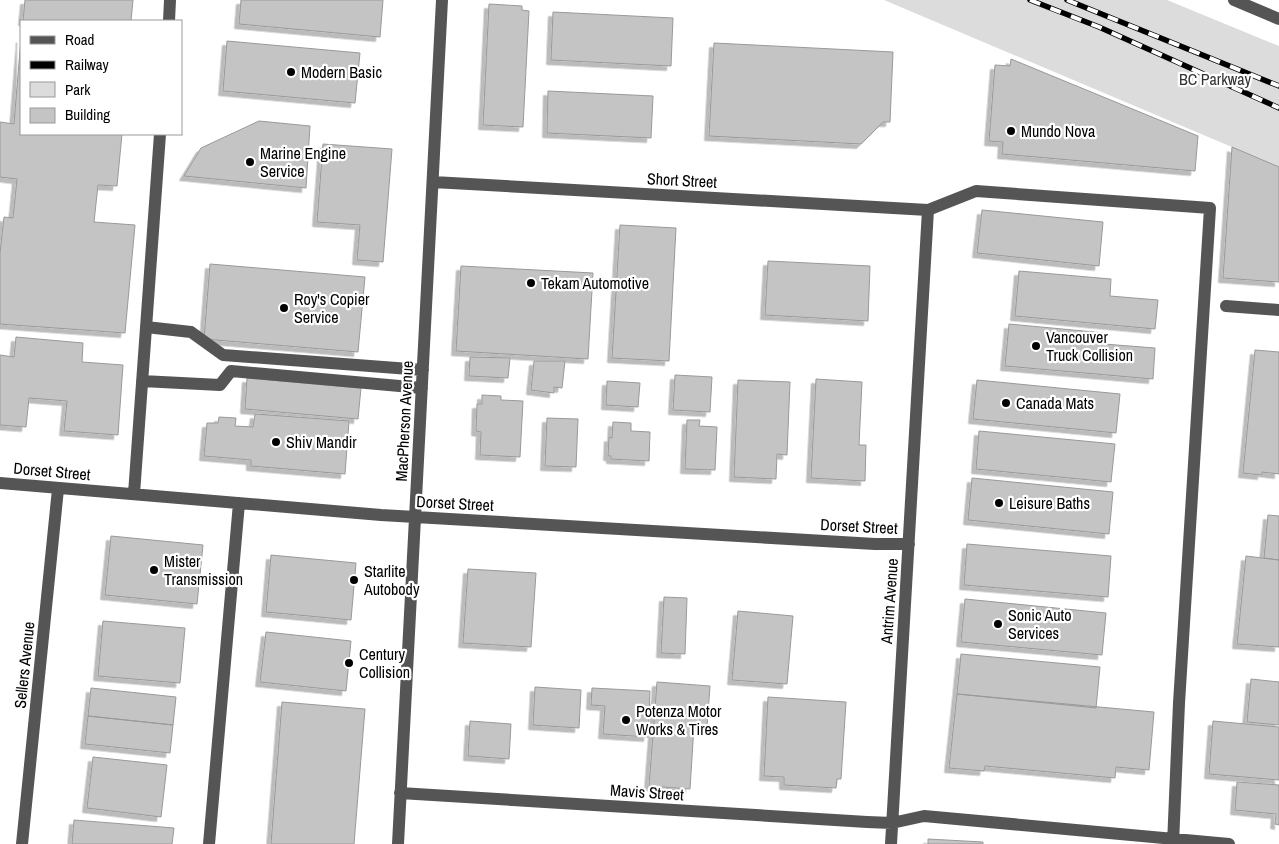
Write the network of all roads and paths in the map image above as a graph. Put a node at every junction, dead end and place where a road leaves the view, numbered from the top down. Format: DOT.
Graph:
graph roads {
  1 [pos="170,0"];
  2 [pos="442,0"];
  3 [pos="1234,0"];
  4 [pos="1279,19"];
  5 [pos="168,20"];
  6 [pos="160,135"];
  7 [pos="433,182"];
  8 [pos="928,210"];
  9 [pos="1226,306"];
  10 [pos="1279,310"];
  11 [pos="146,327"];
  12 [pos="423,370"];
  13 [pos="142,381"];
  14 [pos="422,388"];
  15 [pos="0,483"];
  16 [pos="58,489"];
  17 [pos="134,494"];
  18 [pos="239,503"];
  19 [pos="415,517"];
  20 [pos="909,544"];
  21 [pos="400,793"];
  22 [pos="892,823"];
  23 [pos="1173,842"];
  24 [pos="1203,843"];
  25 [pos="22,844"];
  26 [pos="209,844"];
  27 [pos="398,844"];
  28 [pos="891,844"];
  29 [pos="1229,844"];
  1 -- 5 [label="street"];
  2 -- 7 [label="street, MacPherson Avenue"];
  3 -- 4 [label="street"];
  6 -- 11 [label="street"];
  7 -- 8 [label="street, Short Street"];
  7 -- 12 [label="street, MacPherson Avenue"];
  8 -- 20 [label="street, Antrim Avenue"];
  8 -- 23 [label="street"];
  9 -- 10 [label="street"];
  11 -- 12 [label="street"];
  11 -- 13 [label="street"];
  12 -- 14 [label="street, MacPherson Avenue"];
  13 -- 14 [label="street"];
  13 -- 17 [label="street"];
  14 -- 19 [label="street, MacPherson Avenue"];
  15 -- 16 [label="street, Dorset Street"];
  16 -- 17 [label="street, Dorset Street"];
  16 -- 25 [label="street, Sellers Avenue"];
  17 -- 18 [label="street, Dorset Street"];
  18 -- 19 [label="street, Dorset Street"];
  18 -- 26 [label="street"];
  19 -- 20 [label="street, Dorset Street"];
  19 -- 21 [label="street, MacPherson Avenue"];
  20 -- 22 [label="street, Antrim Avenue"];
  21 -- 22 [label="street, Mavis Street"];
  21 -- 27 [label="street, MacPherson Avenue"];
  22 -- 23 [label="street, Mavis Street"];
  22 -- 28 [label="street, Antrim Avenue"];
  23 -- 24 [label="street, Mavis Street"];
  24 -- 29 [label="street, Mavis Street"];
}
